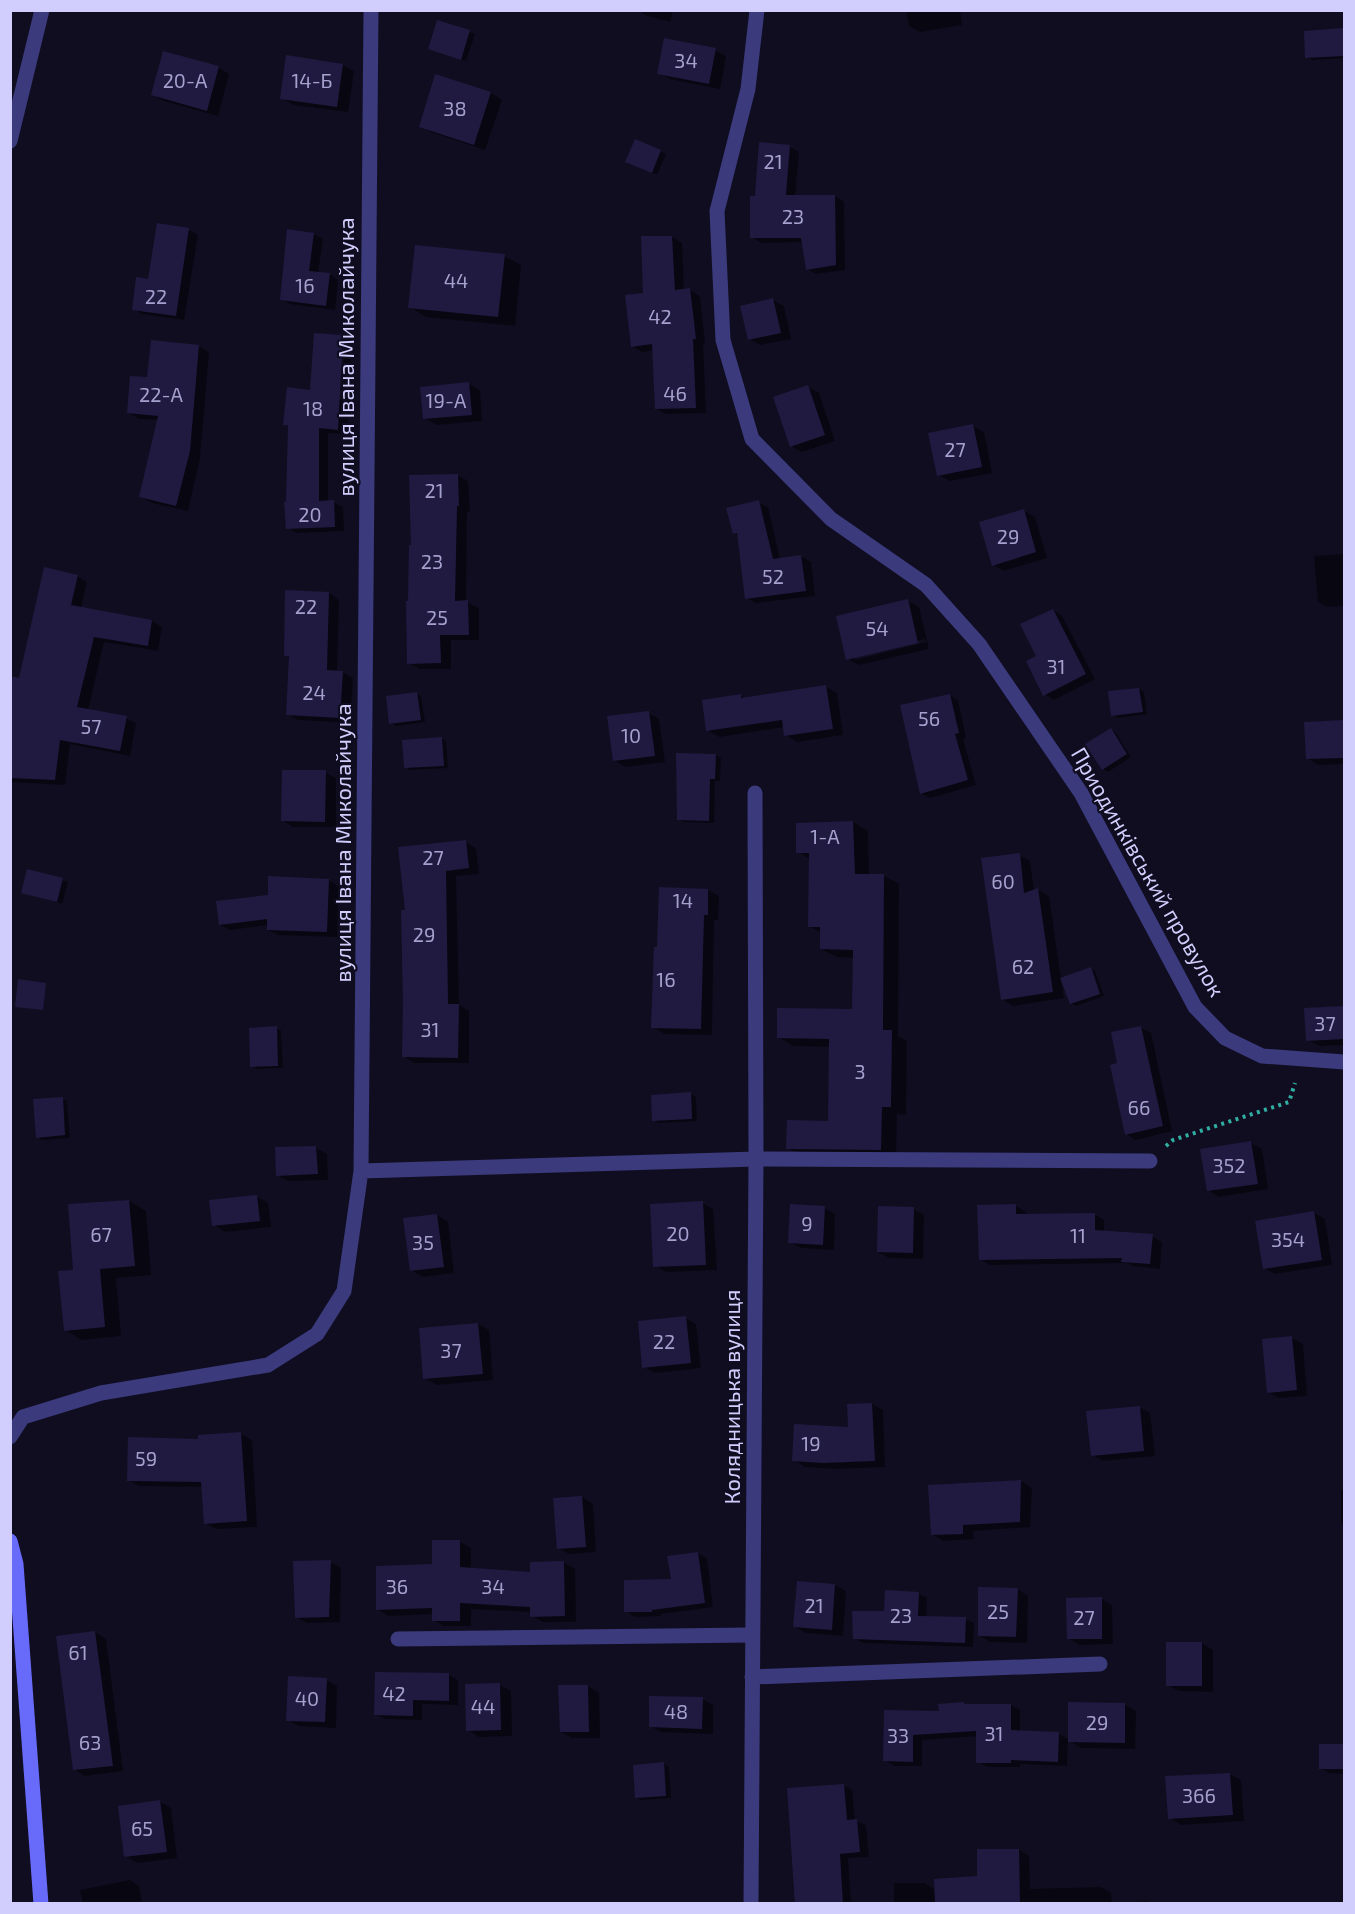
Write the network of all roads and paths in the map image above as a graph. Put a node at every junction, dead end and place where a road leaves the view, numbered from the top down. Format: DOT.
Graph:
graph roads {
  1 [pos="42,10"];
  2 [pos="371,10"];
  3 [pos="757,10"];
  4 [pos="10,141"];
  5 [pos="755,793"];
  6 [pos="1303,1059"];
  7 [pos="1344,1062"];
  8 [pos="756,1159"];
  9 [pos="1150,1161"];
  10 [pos="361,1171"];
  11 [pos="10,1437"];
  12 [pos="10,1541"];
  13 [pos="752,1635"];
  14 [pos="398,1639"];
  15 [pos="1100,1664"];
  16 [pos="752,1677"];
  17 [pos="41,1904"];
  18 [pos="751,1904"];
  1 -- 4 [label="street"];
  2 -- 10 [label="street, вулиця Івана Миколайчука"];
  3 -- 6 [label="street, Приодинківський провулок"];
  5 -- 8 [label="street, Колядницька вулиця"];
  6 -- 7 [label="street, Приодинківський провулок"];
  6 -- 9 [label="path"];
  8 -- 9 [label="street"];
  8 -- 10 [label="street"];
  8 -- 13 [label="street, Колядницька вулиця"];
  10 -- 11 [label="street, вулиця Івана Миколайчука"];
  12 -- 17 [label="street"];
  13 -- 14 [label="street"];
  13 -- 16 [label="street, Колядницька вулиця"];
  15 -- 16 [label="street"];
  16 -- 18 [label="street, Колядницька вулиця"];
}
